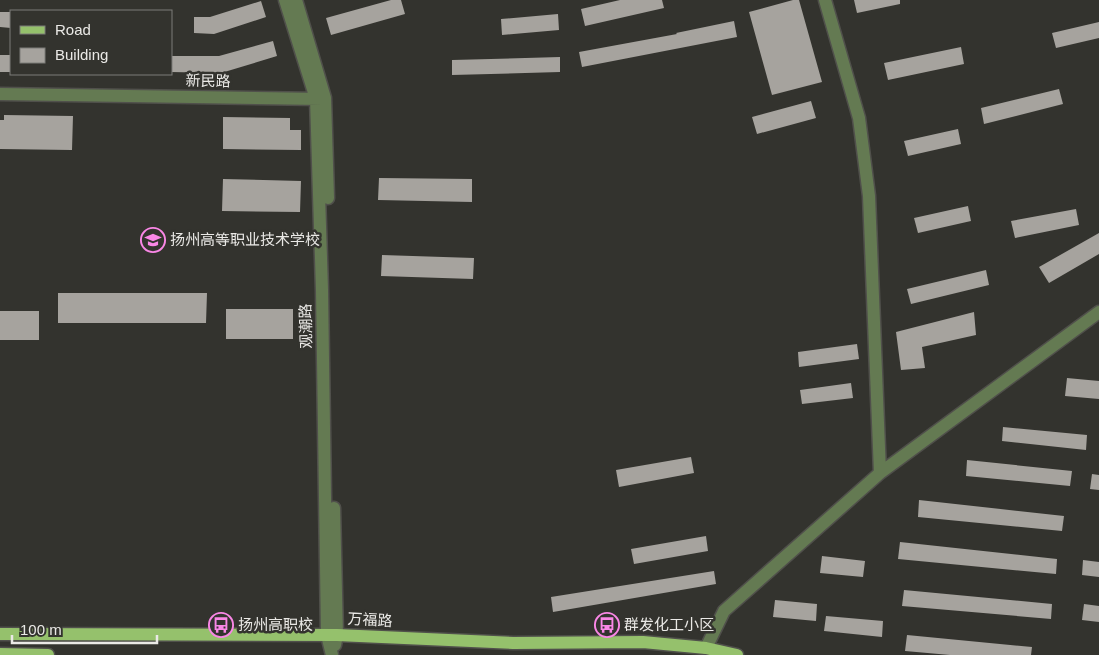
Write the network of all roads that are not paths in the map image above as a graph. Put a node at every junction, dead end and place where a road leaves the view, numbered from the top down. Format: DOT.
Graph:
graph roads {
  1 [pos="285,0"];
  2 [pos="296,0"];
  3 [pos="825,0"];
  4 [pos="0,94"];
  5 [pos="321,99"];
  6 [pos="1099,312"];
  7 [pos="880,473"];
  8 [pos="0,634"];
  9 [pos="332,635"];
  10 [pos="706,648"];
  11 [pos="0,654"];
  12 [pos="48,655"];
  13 [pos="332,655"];
  14 [pos="737,655"];
  1 -- 5 [label="street, 观潮路"];
  2 -- 5 [label="street, 观潮路"];
  3 -- 7 [label="street"];
  4 -- 5 [label="street, 新民路"];
  5 -- 9 [label="street, 观潮路"];
  6 -- 7 [label="street"];
  7 -- 10 [label="street"];
  8 -- 9 [label="main road, 万福路"];
  9 -- 10 [label="main road, 万福路"];
  9 -- 13 [label="street, 观潮路"];
  10 -- 14 [label="main road, 万福路"];
  11 -- 12 [label="main road"];
}
